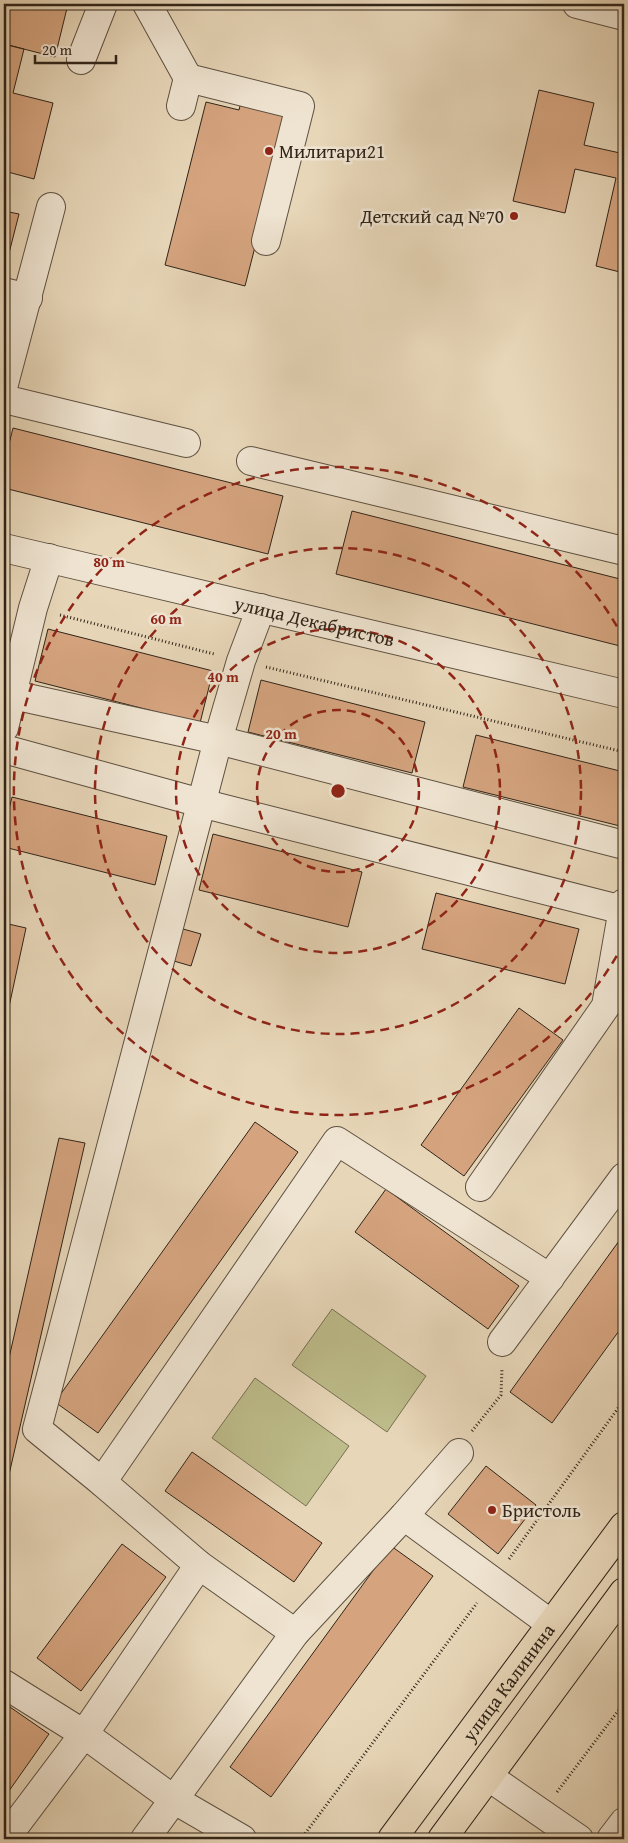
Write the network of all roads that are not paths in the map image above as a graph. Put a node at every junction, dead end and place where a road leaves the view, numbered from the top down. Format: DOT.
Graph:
graph roads {
  1 [pos="103,4"];
  2 [pos="147,4"];
  3 [pos="577,4"];
  4 [pos="624,16"];
  5 [pos="81,60"];
  6 [pos="188,78"];
  7 [pos="181,106"];
  8 [pos="51,207"];
  9 [pos="266,241"];
  10 [pos="16,295"];
  11 [pos="4,384"];
  12 [pos="4,399"];
  13 [pos="186,443"];
  14 [pos="251,462"];
  15 [pos="4,548"];
  16 [pos="624,551"];
  17 [pos="49,558"];
  18 [pos="260,608"];
  19 [pos="8,694"];
  20 [pos="624,694"];
  21 [pos="4,728"];
  22 [pos="218,740"];
  23 [pos="4,749"];
  24 [pos="201,803"];
  25 [pos="624,845"];
  26 [pos="624,906"];
  27 [pos="615,1012"];
  28 [pos="624,1177"];
  29 [pos="480,1187"];
  30 [pos="550,1278"];
  31 [pos="502,1342"];
  32 [pos="459,1453"];
  33 [pos="102,1482"];
  34 [pos="404,1516"];
  35 [pos="624,1526"];
  36 [pos="199,1565"];
  37 [pos="624,1592"];
  38 [pos="551,1624"];
  39 [pos="295,1634"];
  40 [pos="4,1684"];
  41 [pos="84,1734"];
  42 [pos="489,1777"];
  43 [pos="173,1799"];
  44 [pos="624,1822"];
  45 [pos="5,1839"];
  46 [pos="145,1839"];
  47 [pos="242,1839"];
  48 [pos="392,1839"];
  49 [pos="442,1839"];
  50 [pos="579,1839"];
  51 [pos="611,1839"];
  1 -- 5 [label="street"];
  2 -- 6 [label="street"];
  3 -- 4 [label="street"];
  6 -- 7 [label="street"];
  6 -- 9 [label="street"];
  8 -- 10 [label="street"];
  10 -- 11 [label="street"];
  12 -- 13 [label="street"];
  14 -- 16 [label="street"];
  15 -- 17 [label="street, улица Декабристов"];
  17 -- 18 [label="street, улица Декабристов"];
  17 -- 19 [label="street"];
  18 -- 20 [label="street, улица Декабристов"];
  18 -- 22 [label="street"];
  19 -- 21 [label="street"];
  19 -- 22 [label="street"];
  22 -- 24 [label="street"];
  22 -- 25 [label="street"];
  23 -- 24 [label="street"];
  24 -- 26 [label="street"];
  24 -- 33 [label="street"];
  26 -- 27 [label="street"];
  27 -- 29 [label="street"];
  28 -- 30 [label="street"];
  30 -- 31 [label="street"];
  30 -- 33 [label="street"];
  32 -- 34 [label="street"];
  33 -- 36 [label="street"];
  34 -- 38 [label="street"];
  34 -- 39 [label="street"];
  35 -- 38 [label="main road, улица Калинина"];
  36 -- 39 [label="street"];
  36 -- 41 [label="street"];
  37 -- 42 [label="main road, улица Калинина"];
  38 -- 48 [label="main road, улица Калинина"];
  39 -- 43 [label="street"];
  40 -- 41 [label="street"];
  41 -- 43 [label="street"];
  41 -- 45 [label="street"];
  42 -- 49 [label="main road, улица Калинина"];
  42 -- 50 [label="street"];
  43 -- 46 [label="street"];
  43 -- 47 [label="street"];
  44 -- 51 [label="street"];
}
